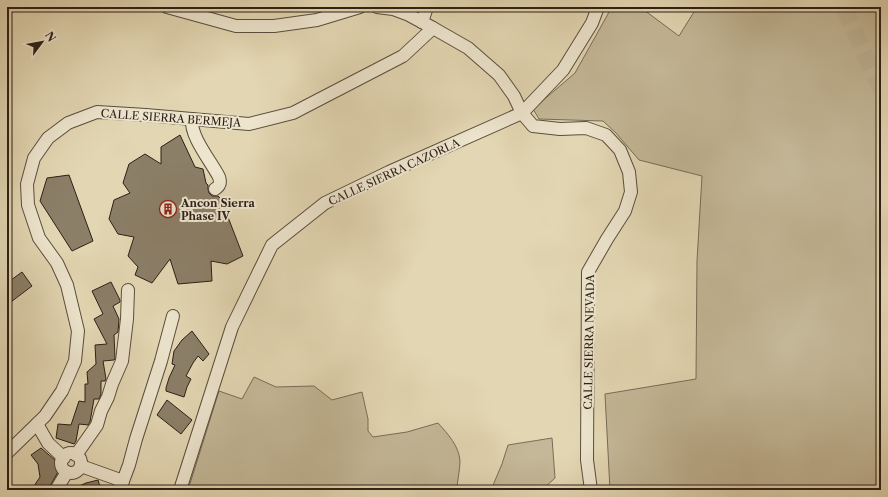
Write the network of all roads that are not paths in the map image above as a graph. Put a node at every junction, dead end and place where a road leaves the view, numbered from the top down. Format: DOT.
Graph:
graph roads {
  1 [pos="167,7"];
  2 [pos="360,7"];
  3 [pos="377,7"];
  4 [pos="427,7"];
  5 [pos="598,7"];
  6 [pos="427,25"];
  7 [pos="522,113"];
  8 [pos="192,119"];
  9 [pos="215,189"];
  10 [pos="128,290"];
  11 [pos="173,316"];
  12 [pos="37,424"];
  13 [pos="7,453"];
  14 [pos="64,458"];
  15 [pos="78,460"];
  16 [pos="67,472"];
  17 [pos="121,485"];
  18 [pos="56,490"];
  19 [pos="180,490"];
  20 [pos="590,490"];
  1 -- 2 [label="street"];
  3 -- 6 [label="street"];
  4 -- 6 [label="street"];
  5 -- 7 [label="street"];
  6 -- 7 [label="street"];
  6 -- 8 [label="street, CALLE SIERRA BERMEJA"];
  7 -- 19 [label="street, CALLE SIERRA CAZORLA"];
  7 -- 20 [label="street, CALLE SIERRA NEVADA"];
  8 -- 9 [label="street"];
  8 -- 12 [label="street, CALLE SIERRA BERMEJA"];
  10 -- 15 [label="street"];
  11 -- 17 [label="street"];
  12 -- 13 [label="street, CALLE SIERRA BERMEJA"];
  12 -- 14 [label="street"];
  14 -- 15 [label="street"];
  14 -- 16 [label="street"];
  15 -- 16 [label="street"];
  15 -- 17 [label="street"];
  16 -- 18 [label="street"];
}
